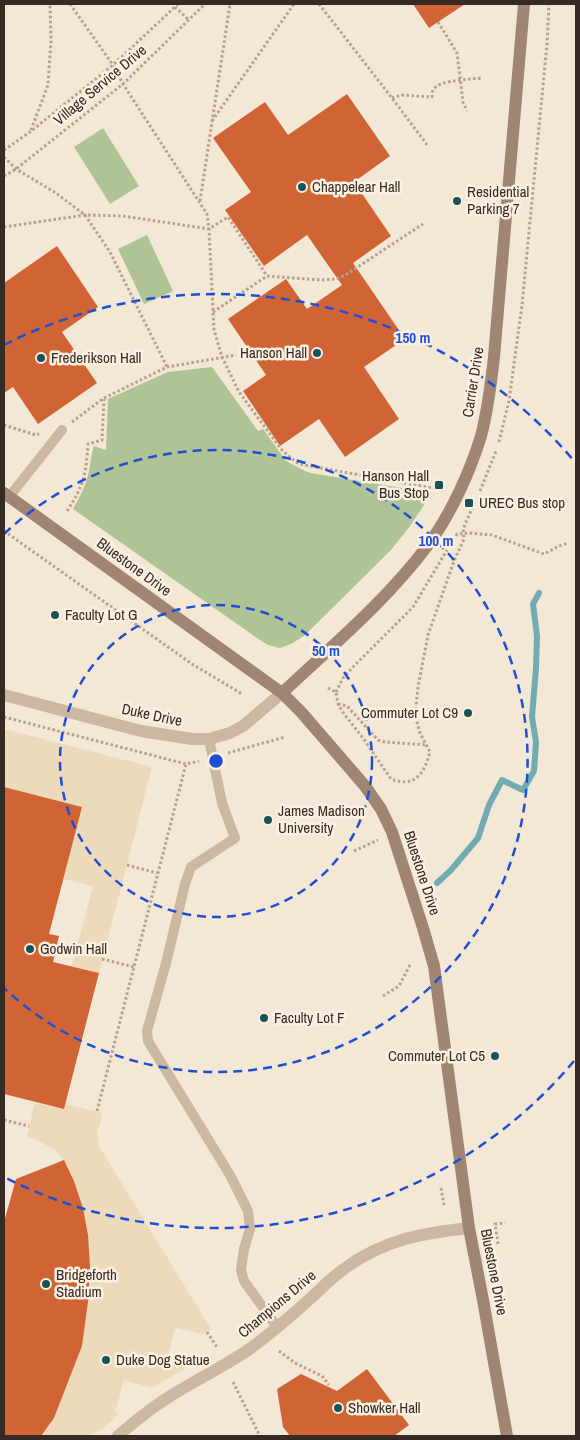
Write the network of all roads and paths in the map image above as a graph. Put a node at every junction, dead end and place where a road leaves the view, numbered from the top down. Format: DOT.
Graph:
graph roads {
  1 [pos="50,4"];
  2 [pos="70,4"];
  3 [pos="205,4"];
  4 [pos="230,4"];
  5 [pos="294,4"];
  6 [pos="318,4"];
  7 [pos="524,4"];
  8 [pos="550,4"];
  9 [pos="176,5"];
  10 [pos="189,20"];
  11 [pos="438,22"];
  12 [pos="113,65"];
  13 [pos="483,78"];
  14 [pos="460,80"];
  15 [pos="123,84"];
  16 [pos="392,98"];
  17 [pos="467,111"];
  18 [pos="212,122"];
  19 [pos="30,132"];
  20 [pos="428,146"];
  21 [pos="4,150"];
  22 [pos="4,158"];
  23 [pos="16,169"];
  24 [pos="4,176"];
  25 [pos="200,202"];
  26 [pos="85,215"];
  27 [pos="423,224"];
  28 [pos="4,227"];
  29 [pos="209,229"];
  30 [pos="267,276"];
  31 [pos="213,312"];
  32 [pos="236,355"];
  33 [pos="222,357"];
  34 [pos="167,367"];
  35 [pos="4,425"];
  36 [pos="62,430"];
  37 [pos="36,434"];
  38 [pos="438,490"];
  39 [pos="478,494"];
  40 [pos="6,495"];
  41 [pos="474,502"];
  42 [pos="66,511"];
  43 [pos="4,532"];
  44 [pos="463,534"];
  45 [pos="568,543"];
  46 [pos="328,688"];
  47 [pos="336,692"];
  48 [pos="282,693"];
  49 [pos="242,694"];
  50 [pos="4,695"];
  51 [pos="338,704"];
  52 [pos="4,716"];
  53 [pos="285,737"];
  54 [pos="210,739"];
  55 [pos="427,745"];
  56 [pos="228,753"];
  57 [pos="200,760"];
  58 [pos="186,764"];
  59 [pos="378,839"];
  60 [pos="354,851"];
  61 [pos="126,865"];
  62 [pos="157,873"];
  63 [pos="102,959"];
  64 [pos="410,965"];
  65 [pos="134,967"];
  66 [pos="382,996"];
  67 [pos="97,1111"];
  68 [pos="4,1120"];
  69 [pos="29,1126"];
  70 [pos="441,1188"];
  71 [pos="444,1204"];
  72 [pos="505,1223"];
  73 [pos="468,1228"];
  74 [pos="498,1244"];
  75 [pos="277,1327"];
  76 [pos="207,1332"];
  77 [pos="217,1347"];
  78 [pos="279,1351"];
  79 [pos="232,1382"];
  80 [pos="329,1386"];
  81 [pos="118,1436"];
  82 [pos="260,1436"];
  83 [pos="507,1436"];
  1 -- 19 [label="path"];
  2 -- 12 [label="path"];
  3 -- 10 [label="path, Village Service Drive"];
  4 -- 18 [label="path"];
  5 -- 18 [label="path"];
  6 -- 16 [label="path"];
  7 -- 48 [label="street, Carrier Drive"];
  8 -- 39 [label="path"];
  9 -- 10 [label="path"];
  9 -- 12 [label="path"];
  10 -- 15 [label="path, Village Service Drive"];
  11 -- 14 [label="path"];
  12 -- 15 [label="path"];
  12 -- 19 [label="path"];
  13 -- 14 [label="path"];
  14 -- 16 [label="path"];
  14 -- 17 [label="path"];
  15 -- 23 [label="path, Village Service Drive"];
  15 -- 25 [label="path"];
  16 -- 20 [label="path"];
  18 -- 25 [label="path"];
  19 -- 21 [label="path"];
  22 -- 23 [label="path"];
  23 -- 24 [label="path, Village Service Drive"];
  23 -- 26 [label="path"];
  25 -- 29 [label="path"];
  26 -- 28 [label="path"];
  26 -- 29 [label="path"];
  26 -- 34 [label="path"];
  27 -- 30 [label="path"];
  29 -- 30 [label="path"];
  29 -- 31 [label="path"];
  30 -- 31 [label="path"];
  31 -- 33 [label="path"];
  32 -- 33 [label="path"];
  33 -- 34 [label="path"];
  33 -- 38 [label="path"];
  34 -- 42 [label="path"];
  35 -- 37 [label="path"];
  36 -- 40 [label="lane"];
  40 -- 48 [label="street, Bluestone Drive"];
  41 -- 44 [label="path"];
  43 -- 49 [label="path"];
  44 -- 45 [label="path"];
  44 -- 47 [label="path"];
  44 -- 55 [label="path"];
  46 -- 47 [label="path"];
  47 -- 51 [label="path"];
  48 -- 54 [label="street, Duke Drive"];
  48 -- 73 [label="street, Bluestone Drive"];
  50 -- 54 [label="street, Duke Drive"];
  51 -- 55 [label="path"];
  51 -- 55 [label="path"];
  52 -- 58 [label="path"];
  53 -- 56 [label="path"];
  54 -- 75 [label="lane"];
  57 -- 58 [label="path"];
  58 -- 62 [label="path"];
  59 -- 60 [label="path"];
  61 -- 62 [label="path"];
  62 -- 65 [label="path"];
  63 -- 65 [label="path"];
  64 -- 66 [label="path"];
  65 -- 67 [label="path"];
  68 -- 69 [label="path"];
  70 -- 71 [label="path"];
  72 -- 74 [label="path"];
  73 -- 75 [label="street, Champions Drive"];
  73 -- 83 [label="street, Bluestone Drive"];
  75 -- 81 [label="street, Champions Drive"];
  76 -- 77 [label="path"];
  78 -- 80 [label="path"];
  79 -- 82 [label="path"];
}
